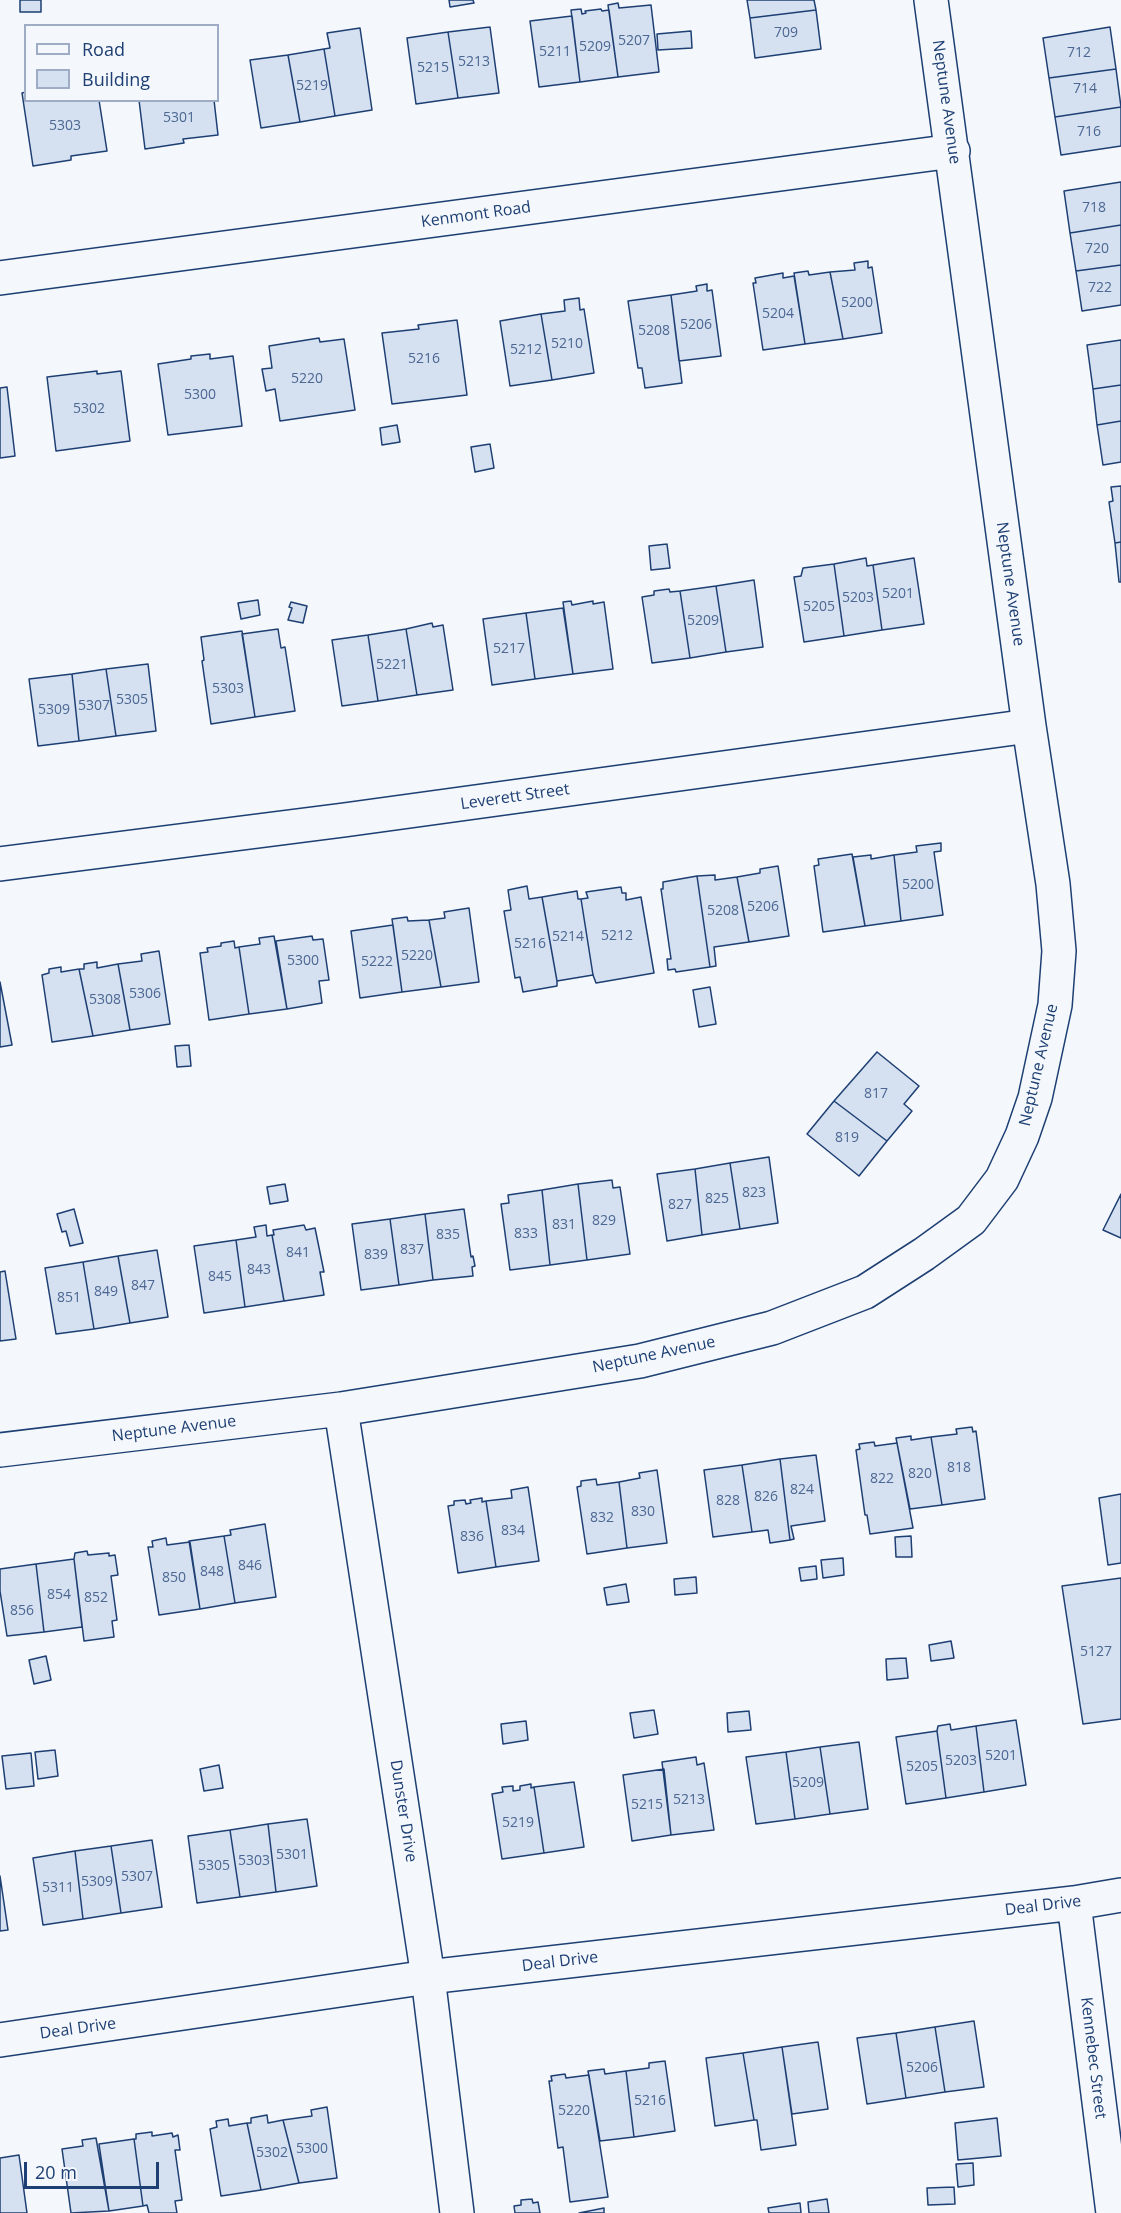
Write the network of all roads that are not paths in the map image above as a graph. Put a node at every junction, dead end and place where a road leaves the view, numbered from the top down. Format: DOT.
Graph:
graph roads {
  1 [pos="931,0"];
  2 [pos="952,151"];
  3 [pos="0,278"];
  4 [pos="1029,726"];
  5 [pos="0,864"];
  6 [pos="341,1409"];
  7 [pos="0,1450"];
  8 [pos="1121,1895"];
  9 [pos="1074,1903"];
  10 [pos="428,1977"];
  11 [pos="0,2040"];
  12 [pos="458,2213"];
  13 [pos="1113,2213"];
  1 -- 2 [label="street, Neptune Avenue"];
  2 -- 3 [label="street, Kenmont Road"];
  2 -- 4 [label="street, Neptune Avenue"];
  4 -- 5 [label="street, Leverett Street"];
  4 -- 6 [label="street, Neptune Avenue"];
  6 -- 7 [label="street, Neptune Avenue"];
  6 -- 10 [label="street, Dunster Drive"];
  8 -- 9 [label="street, Deal Drive"];
  9 -- 10 [label="street, Deal Drive"];
  9 -- 13 [label="street, Kennebec Street"];
  10 -- 11 [label="street, Deal Drive"];
  10 -- 12 [label="street, Dunster Drive"];
}
